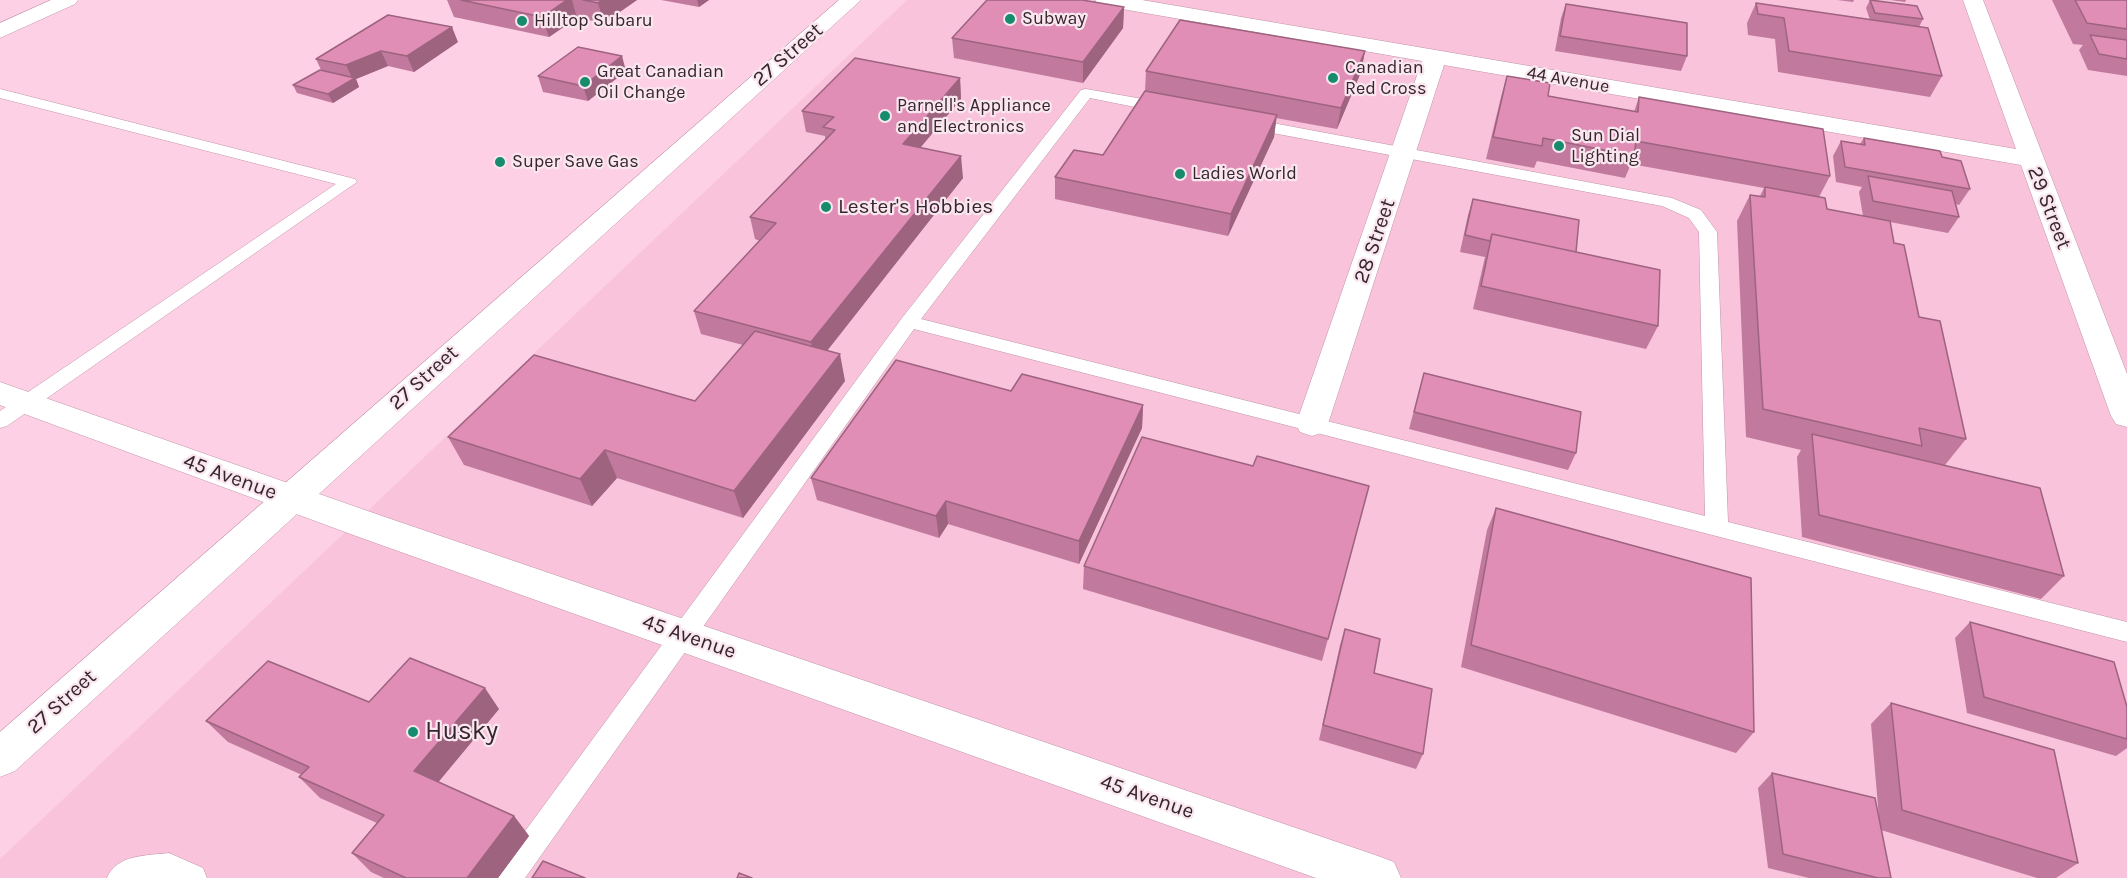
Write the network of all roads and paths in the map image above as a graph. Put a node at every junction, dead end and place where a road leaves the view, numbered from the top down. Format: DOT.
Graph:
graph roads {
  1 [pos="68,0"];
  2 [pos="851,0"];
  3 [pos="1105,0"];
  4 [pos="1973,0"];
  5 [pos="0,31"];
  6 [pos="1435,57"];
  7 [pos="0,93"];
  8 [pos="1177,110"];
  9 [pos="1234,121"];
  10 [pos="1405,153"];
  11 [pos="2031,159"];
  12 [pos="909,322"];
  13 [pos="9,406"];
  14 [pos="2127,416"];
  15 [pos="1312,424"];
  16 [pos="289,498"];
  17 [pos="1718,527"];
  18 [pos="2127,632"];
  19 [pos="683,635"];
  20 [pos="0,758"];
  21 [pos="121,878"];
  22 [pos="193,878"];
  23 [pos="508,878"];
  24 [pos="1378,878"];
  1 -- 5 [label="street"];
  2 -- 16 [label="street, 27 Street"];
  3 -- 6 [label="street, 44 Avenue"];
  4 -- 11 [label="street, 29 Street"];
  6 -- 10 [label="street, 28 Street"];
  6 -- 11 [label="street, 44 Avenue"];
  7 -- 13 [label="lane"];
  8 -- 12 [label="lane"];
  9 -- 10 [label="lane"];
  10 -- 15 [label="street, 28 Street"];
  10 -- 17 [label="lane"];
  11 -- 14 [label="street, 29 Street"];
  12 -- 15 [label="lane"];
  12 -- 19 [label="lane"];
  13 -- 16 [label="street, 45 Avenue"];
  15 -- 17 [label="lane"];
  16 -- 19 [label="street, 45 Avenue"];
  16 -- 20 [label="street, 27 Street"];
  17 -- 18 [label="lane"];
  19 -- 23 [label="lane"];
  19 -- 24 [label="street, 45 Avenue"];
  21 -- 22 [label="lane"];
}
